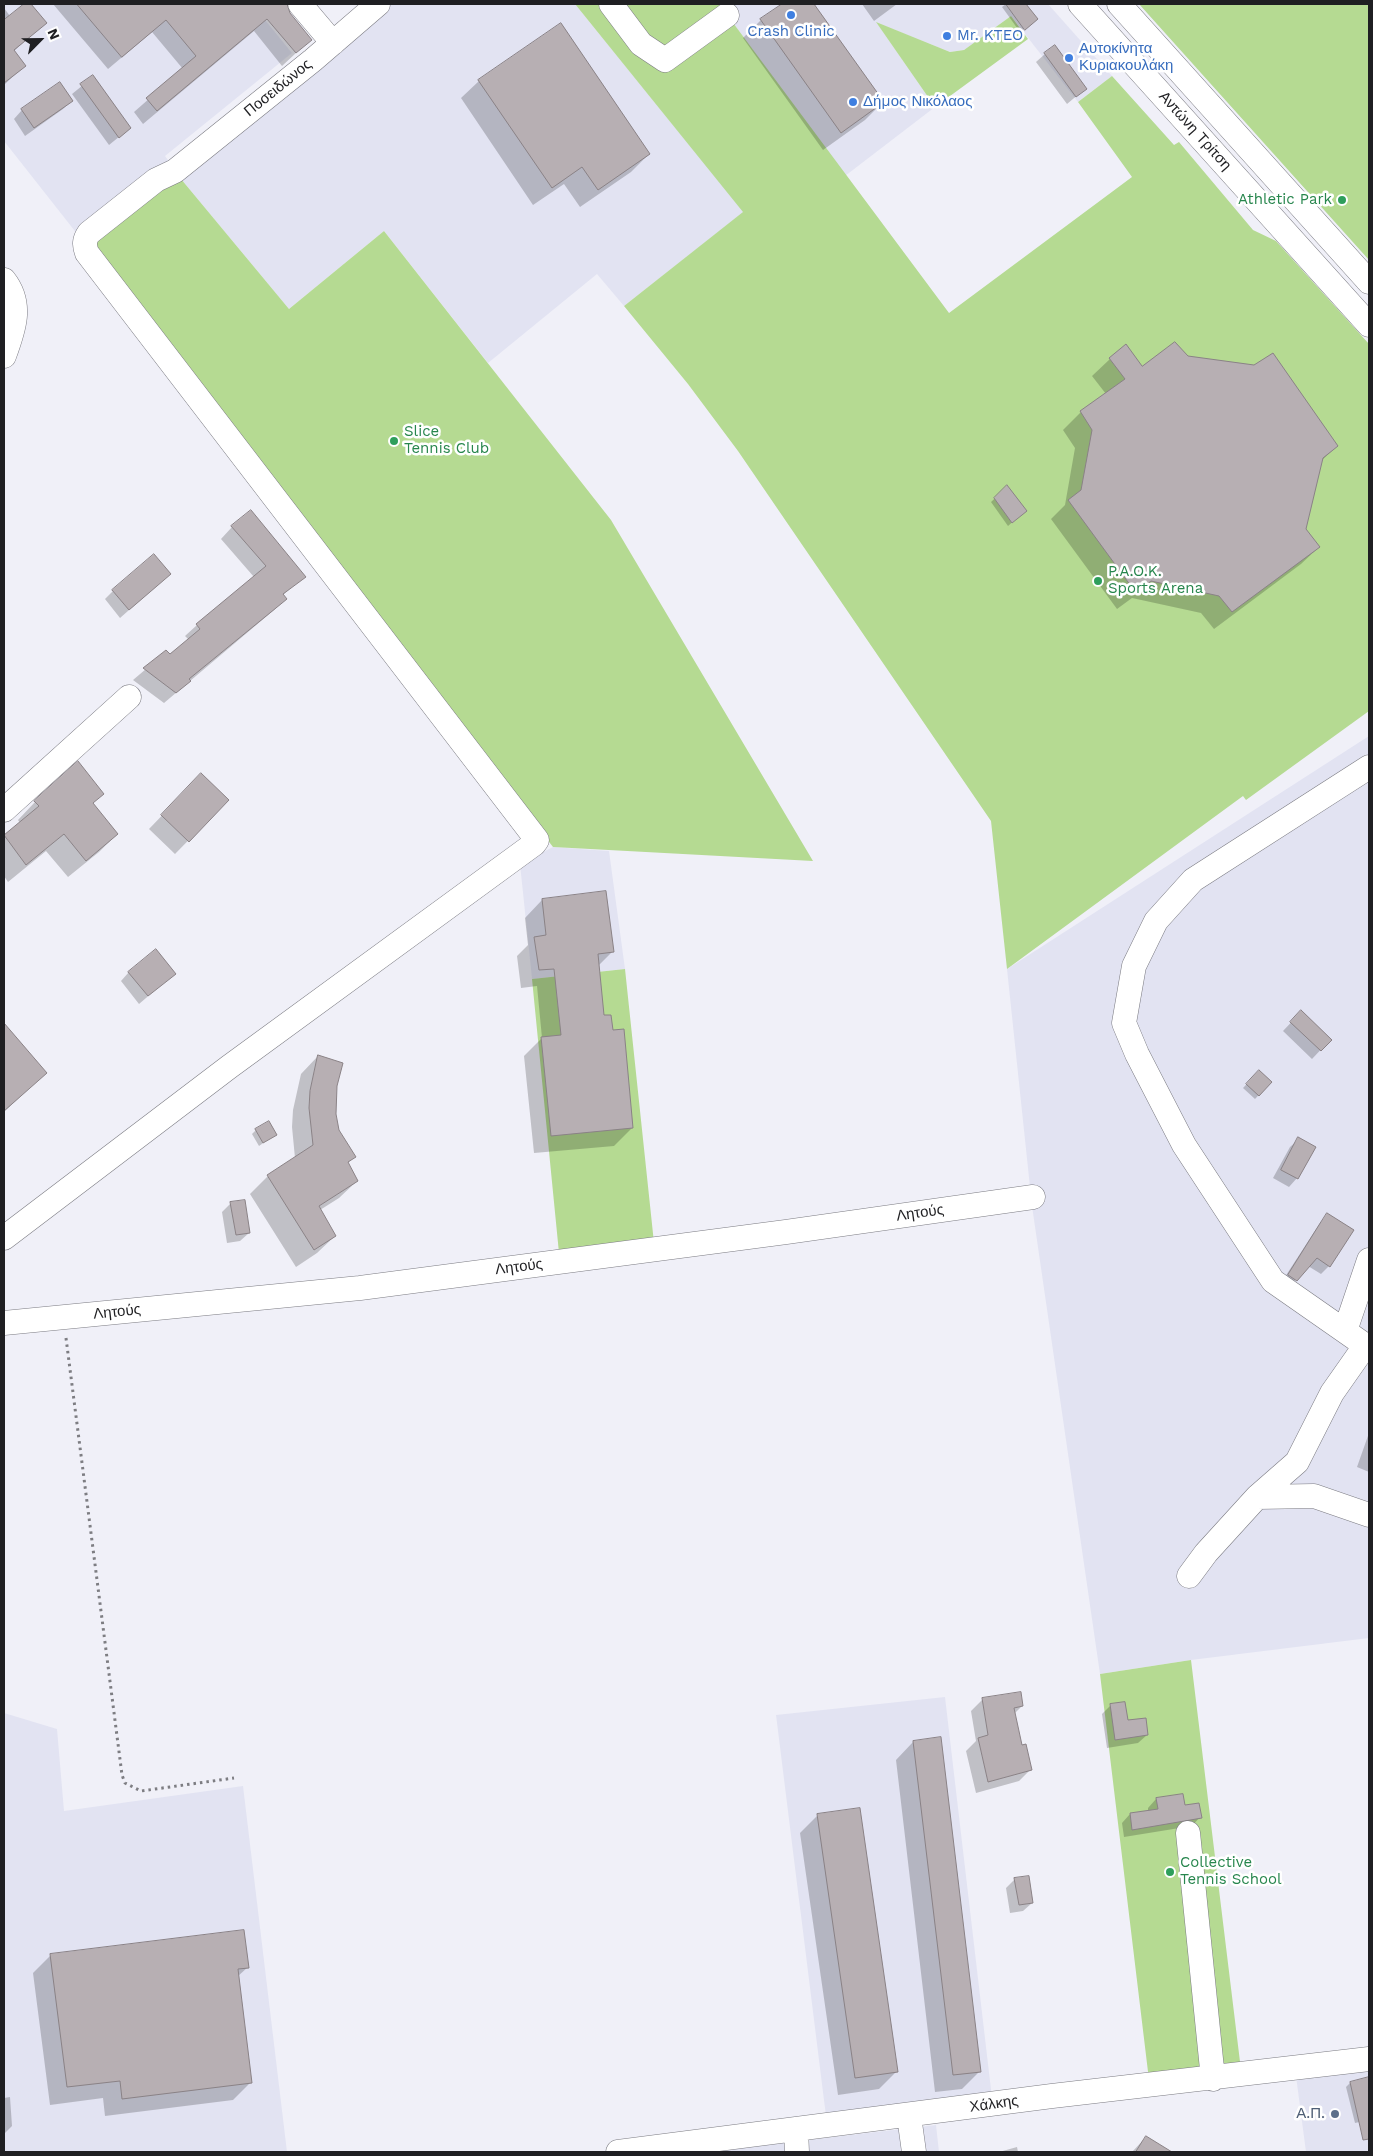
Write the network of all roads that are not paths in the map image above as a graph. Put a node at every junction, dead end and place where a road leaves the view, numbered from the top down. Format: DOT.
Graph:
graph roads {
  1 [pos="300,4"];
  2 [pos="378,4"];
  3 [pos="611,4"];
  4 [pos="1080,4"];
  5 [pos="1119,4"];
  6 [pos="727,15"];
  7 [pos="333,43"];
  8 [pos="4,280"];
  9 [pos="1369,282"];
  10 [pos="1369,325"];
  11 [pos="4,356"];
  12 [pos="129,697"];
  13 [pos="1369,767"];
  14 [pos="4,810"];
  15 [pos="1033,1197"];
  16 [pos="4,1238"];
  17 [pos="1369,1260"];
  18 [pos="4,1323"];
  19 [pos="1345,1331"];
  20 [pos="1367,1347"];
  21 [pos="1257,1497"];
  22 [pos="1369,1515"];
  23 [pos="1189,1576"];
  24 [pos="1188,1833"];
  25 [pos="1369,2059"];
  26 [pos="1213,2079"];
  27 [pos="909,2116"];
  28 [pos="796,2141"];
  29 [pos="628,2152"];
  30 [pos="914,2152"];
  1 -- 7 [label="street"];
  2 -- 7 [label="street, Ποσειδώνος"];
  3 -- 6 [label="street"];
  4 -- 10 [label="street, Αντώνη Τρίτση"];
  5 -- 9 [label="street, Αντώνη Τρίτση"];
  7 -- 16 [label="street, Ποσειδώνος"];
  8 -- 11 [label="street"];
  12 -- 14 [label="street"];
  13 -- 19 [label="street"];
  15 -- 18 [label="street, Λητούς"];
  17 -- 19 [label="street"];
  19 -- 20 [label="street"];
  20 -- 21 [label="street"];
  21 -- 22 [label="street"];
  21 -- 23 [label="street"];
  24 -- 26 [label="street"];
  25 -- 26 [label="street, Χάλκης"];
  26 -- 27 [label="street, Χάλκης"];
  27 -- 28 [label="street, Χάλκης"];
  27 -- 30 [label="street"];
  28 -- 29 [label="street, Χάλκης"];
}
